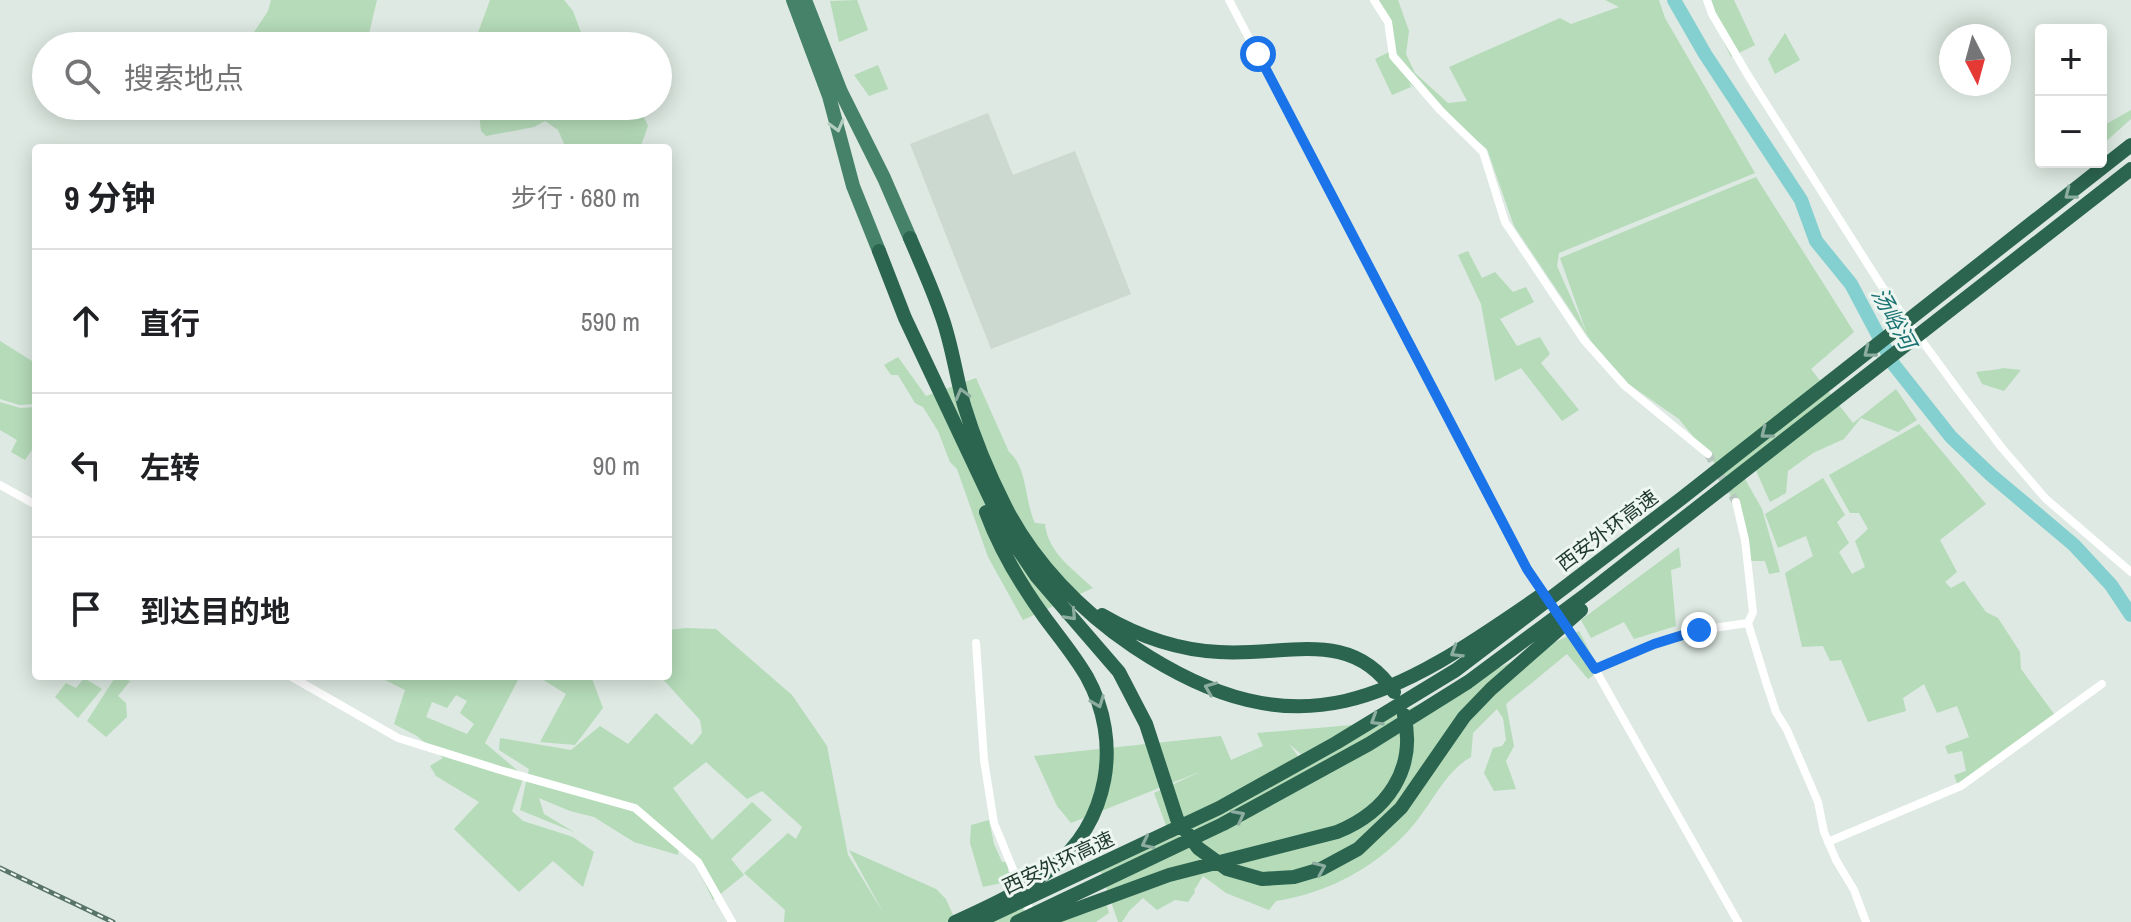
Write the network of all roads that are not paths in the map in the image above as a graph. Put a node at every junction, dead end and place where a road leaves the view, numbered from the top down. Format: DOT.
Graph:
graph roads {
  1 [pos="793,0"];
  2 [pos="805,0"];
  3 [pos="1229,0"];
  4 [pos="1374,0"];
  5 [pos="1707,0"];
  6 [pos="2131,145"];
  7 [pos="2131,169"];
  8 [pos="962,435"];
  9 [pos="1708,454"];
  10 [pos="0,485"];
  11 [pos="1682,498"];
  12 [pos="1736,502"];
  13 [pos="32,503"];
  14 [pos="1667,532"];
  15 [pos="2131,572"];
  16 [pos="1057,581"];
  17 [pos="1748,623"];
  18 [pos="976,643"];
  19 [pos="1595,669"];
  20 [pos="297,680"];
  21 [pos="2102,684"];
  22 [pos="1828,842"];
  23 [pos="732,922"];
  24 [pos="955,922"];
  25 [pos="977,922"];
  26 [pos="1017,922"];
  27 [pos="1035,922"];
  28 [pos="1041,922"];
  29 [pos="1738,922"];
  30 [pos="1866,922"];
  1 -- 8 [label="highway, one-way"];
  16 -- 2 [label="highway, one-way"];
  3 -- 19 [label="street"];
  4 -- 9 [label="street"];
  5 -- 15 [label="street"];
  6 -- 11 [label="highway, 西安外环高速, one-way"];
  7 -- 14 [label="highway, 西安外环高速"];
  8 -- 14 [label="highway, one-way"];
  8 -- 24 [label="highway, one-way"];
  10 -- 13 [label="street"];
  11 -- 16 [label="highway, one-way"];
  11 -- 25 [label="highway, 西安外环高速, one-way"];
  12 -- 17 [label="street"];
  26 -- 14 [label="highway, 西安外环高速, one-way"];
  16 -- 28 [label="highway"];
  17 -- 19 [label="street"];
  17 -- 22 [label="street"];
  18 -- 27 [label="street"];
  19 -- 29 [label="street"];
  20 -- 23 [label="street"];
  21 -- 22 [label="street"];
  22 -- 30 [label="street"];
}
